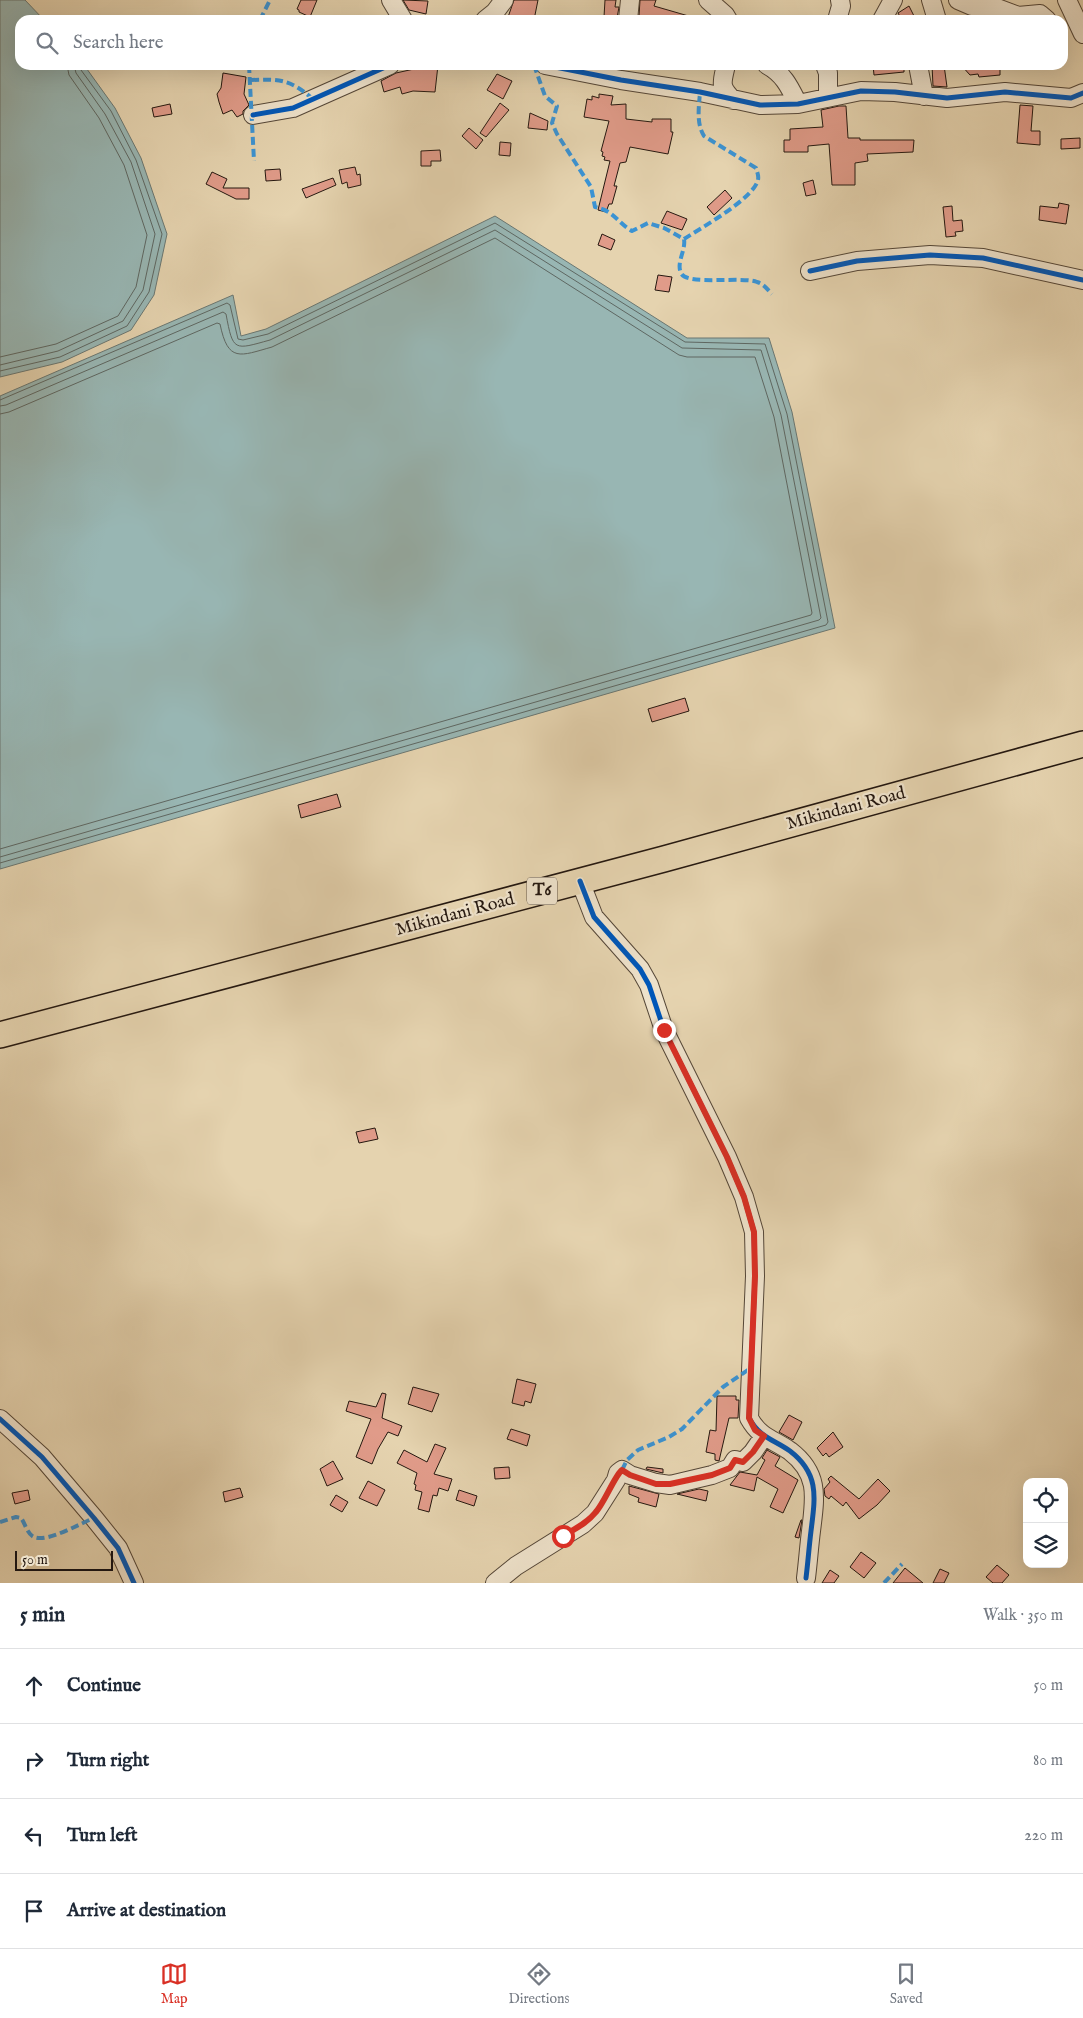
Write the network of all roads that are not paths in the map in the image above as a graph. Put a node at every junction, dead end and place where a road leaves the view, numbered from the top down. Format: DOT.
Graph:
graph roads {
  1 [pos="391,0"];
  2 [pos="504,0"];
  3 [pos="630,0"];
  4 [pos="708,0"];
  5 [pos="893,0"];
  6 [pos="931,0"];
  7 [pos="958,0"];
  8 [pos="1067,0"];
  9 [pos="399,15"];
  10 [pos="491,15"];
  11 [pos="628,15"];
  12 [pos="726,15"];
  13 [pos="885,15"];
  14 [pos="936,15"];
  15 [pos="1015,15"];
  16 [pos="1029,15"];
  17 [pos="1041,15"];
  18 [pos="1068,29"];
  19 [pos="1083,33"];
  20 [pos="379,70"];
  21 [pos="599,70"];
  22 [pos="725,70"];
  23 [pos="776,70"];
  24 [pos="827,70"];
  25 [pos="919,70"];
  26 [pos="621,72"];
  27 [pos="1083,93"];
  28 [pos="924,96"];
  29 [pos="828,98"];
  30 [pos="733,100"];
  31 [pos="798,104"];
  32 [pos="253,115"];
  33 [pos="810,271"];
  34 [pos="1083,280"];
  35 [pos="1083,744"];
  36 [pos="580,881"];
  37 [pos="0,1035"];
  38 [pos="0,1419"];
  39 [pos="764,1436"];
  40 [pos="806,1578"];
  41 [pos="134,1583"];
  42 [pos="494,1583"];
  1 -- 9 [label="street"];
  2 -- 10 [label="street"];
  3 -- 11 [label="street"];
  4 -- 12 [label="street"];
  5 -- 13 [label="street"];
  6 -- 14 [label="street"];
  7 -- 15 [label="street"];
  8 -- 19 [label="street"];
  16 -- 17 [label="street"];
  18 -- 19 [label="street"];
  20 -- 32 [label="street"];
  21 -- 26 [label="street"];
  22 -- 30 [label="street"];
  23 -- 31 [label="street"];
  24 -- 29 [label="street"];
  25 -- 28 [label="street"];
  26 -- 30 [label="street"];
  27 -- 28 [label="street"];
  28 -- 29 [label="street"];
  29 -- 31 [label="street"];
  30 -- 31 [label="street"];
  33 -- 34 [label="street"];
  35 -- 36 [label="highway, Mikindani Road / T6"];
  36 -- 37 [label="highway, Mikindani Road / T6"];
  36 -- 39 [label="street"];
  38 -- 41 [label="street"];
  39 -- 40 [label="street"];
  39 -- 42 [label="street"];
}
